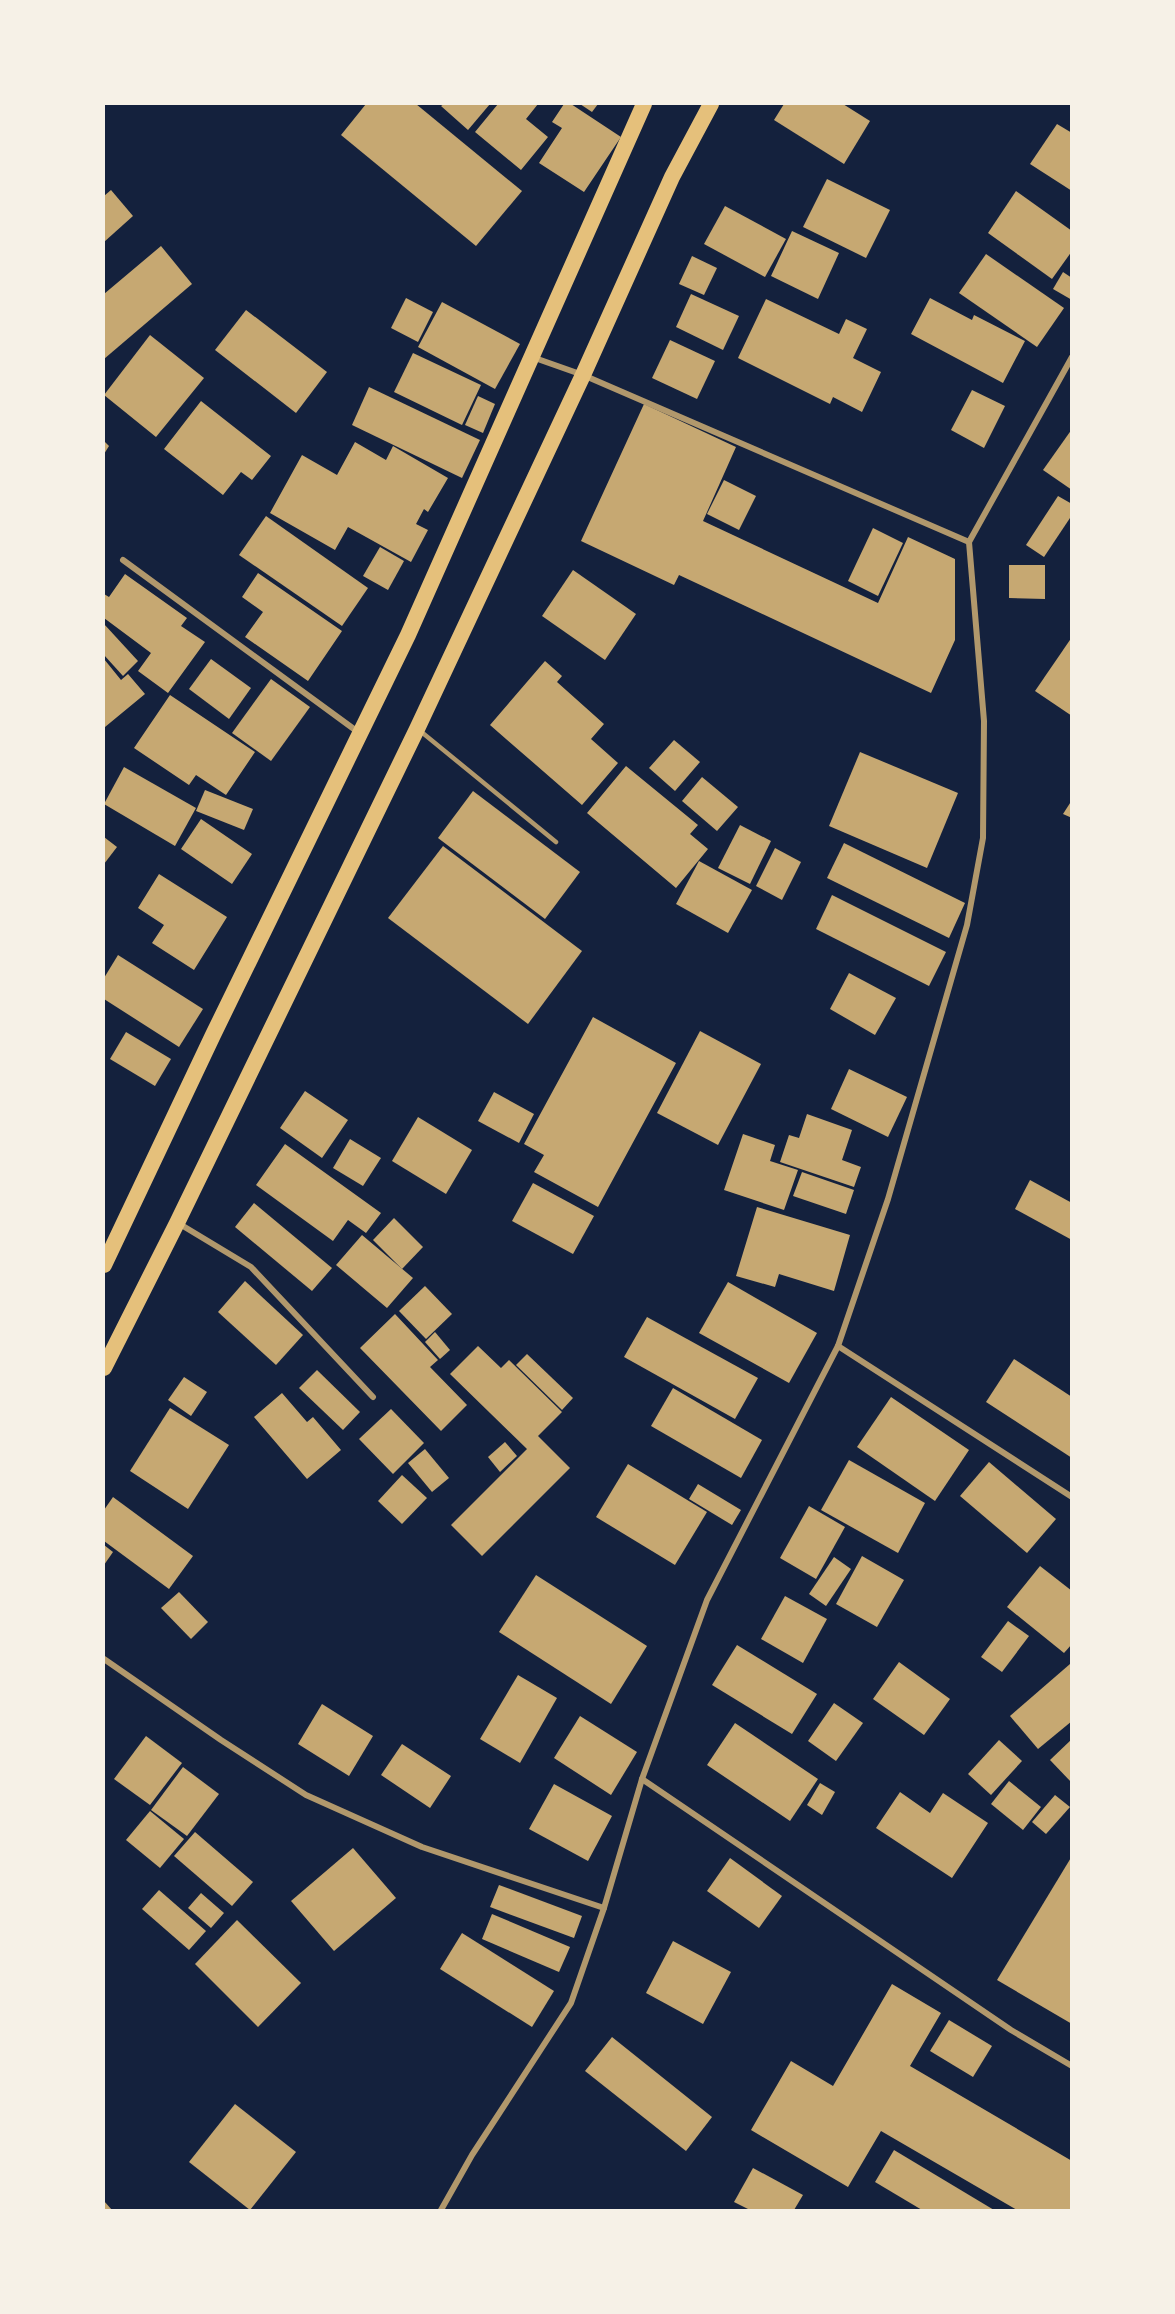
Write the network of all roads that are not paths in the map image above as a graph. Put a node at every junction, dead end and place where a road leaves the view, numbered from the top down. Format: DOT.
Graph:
graph roads {
  1 [pos="644,104"];
  2 [pos="711,104"];
  3 [pos="531,357"];
  4 [pos="1071,357"];
  5 [pos="583,375"];
  6 [pos="969,542"];
  7 [pos="123,560"];
  8 [pos="417,729"];
  9 [pos="361,734"];
  10 [pos="556,842"];
  11 [pos="177,1223"];
  12 [pos="104,1265"];
  13 [pos="838,1346"];
  14 [pos="104,1368"];
  15 [pos="373,1397"];
  16 [pos="1071,1497"];
  17 [pos="104,1659"];
  18 [pos="642,1779"];
  19 [pos="604,1908"];
  20 [pos="1071,2066"];
  21 [pos="441,2211"];
  1 -- 3 [label="highway"];
  2 -- 5 [label="highway"];
  3 -- 5 [label="street"];
  3 -- 9 [label="highway"];
  4 -- 6 [label="street"];
  5 -- 6 [label="street"];
  5 -- 8 [label="highway"];
  6 -- 13 [label="street"];
  7 -- 9 [label="street"];
  8 -- 10 [label="lane"];
  8 -- 11 [label="highway"];
  9 -- 12 [label="highway"];
  11 -- 14 [label="highway"];
  11 -- 15 [label="street"];
  13 -- 16 [label="street"];
  13 -- 18 [label="street"];
  17 -- 19 [label="street"];
  18 -- 19 [label="street"];
  18 -- 20 [label="street"];
  19 -- 21 [label="street"];
}
